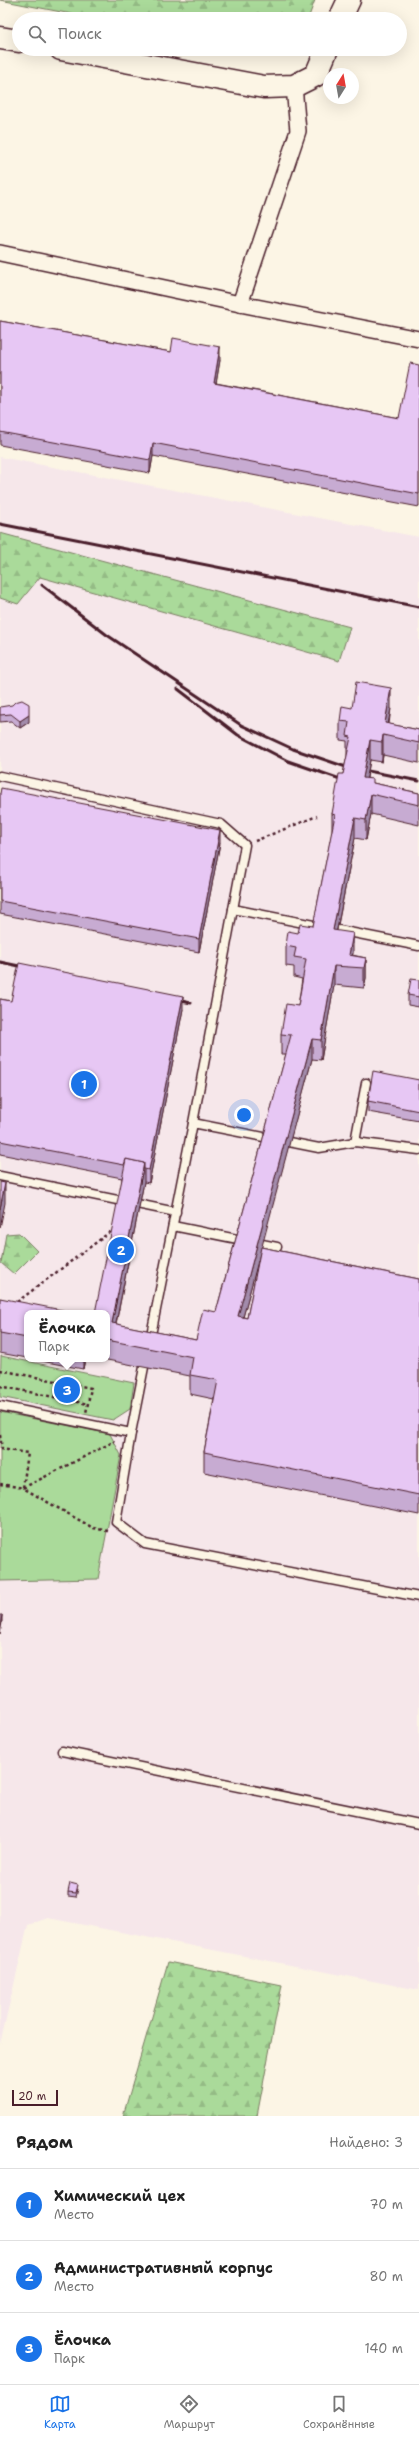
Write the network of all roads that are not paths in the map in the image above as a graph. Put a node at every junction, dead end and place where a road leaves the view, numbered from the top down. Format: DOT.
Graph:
graph roads {
  1 [pos="348,0"];
  2 [pos="343,12"];
  3 [pos="0,38"];
  4 [pos="12,40"];
  5 [pos="99,56"];
  6 [pos="324,56"];
  7 [pos="294,86"];
  8 [pos="0,253"];
  9 [pos="240,304"];
  10 [pos="419,339"];
  11 [pos="0,776"];
  12 [pos="233,909"];
  13 [pos="419,946"];
  14 [pos="366,1083"];
  15 [pos="192,1123"];
  16 [pos="355,1142"];
  17 [pos="419,1150"];
  18 [pos="0,1176"];
  19 [pos="176,1212"];
  20 [pos="173,1226"];
  21 [pos="277,1247"];
  22 [pos="0,1406"];
  23 [pos="131,1433"];
  24 [pos="419,1597"];
  25 [pos="62,1751"];
  26 [pos="419,1824"];
  1 -- 2 [label="main road"];
  3 -- 4 [label="main road"];
  5 -- 7 [label="main road"];
  6 -- 7 [label="main road"];
  7 -- 9 [label="street"];
  8 -- 9 [label="street"];
  9 -- 10 [label="street"];
  11 -- 12 [label="lane"];
  12 -- 13 [label="lane"];
  12 -- 15 [label="lane"];
  14 -- 16 [label="lane"];
  15 -- 16 [label="lane"];
  15 -- 19 [label="lane"];
  16 -- 17 [label="lane"];
  18 -- 19 [label="lane"];
  19 -- 20 [label="lane"];
  20 -- 21 [label="lane"];
  20 -- 23 [label="lane"];
  22 -- 23 [label="lane"];
  23 -- 24 [label="lane"];
  25 -- 26 [label="lane"];
}
